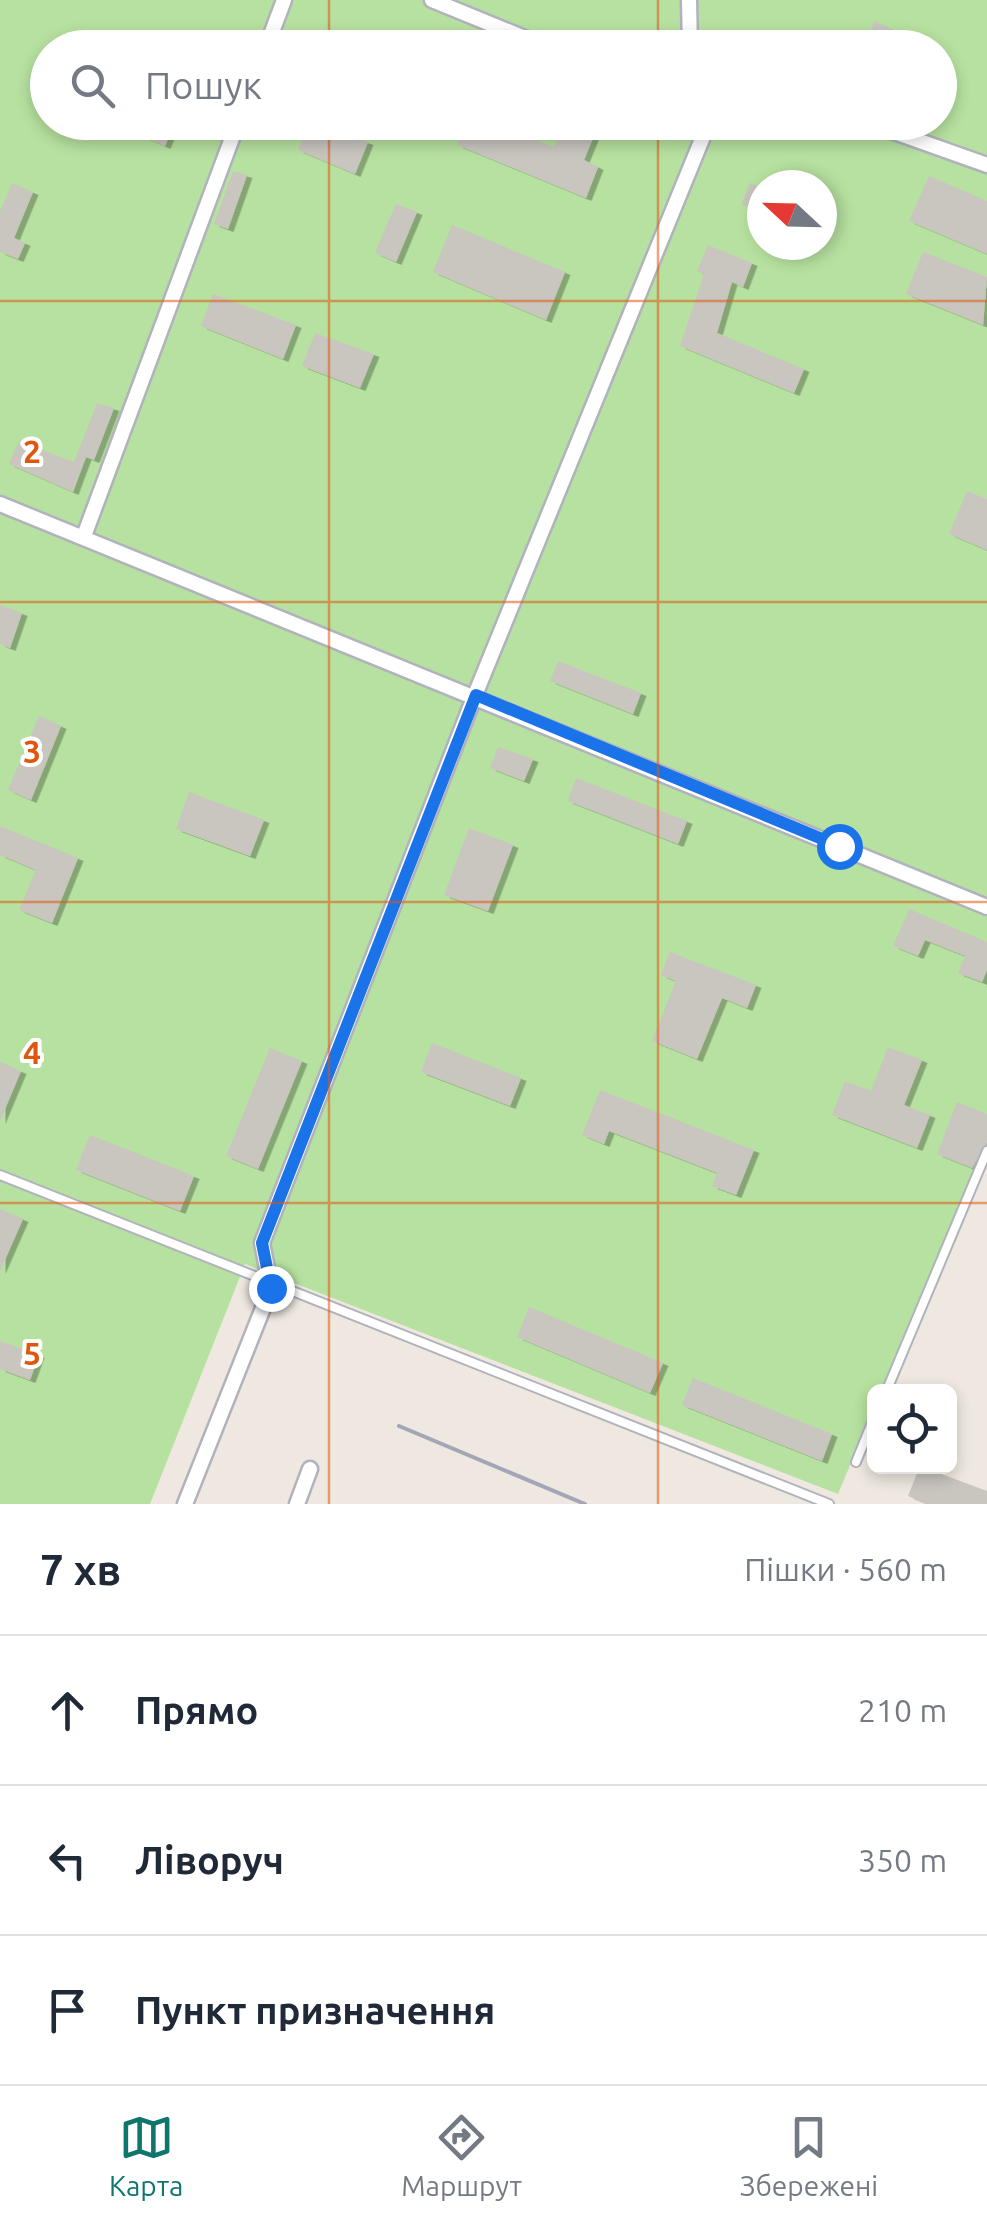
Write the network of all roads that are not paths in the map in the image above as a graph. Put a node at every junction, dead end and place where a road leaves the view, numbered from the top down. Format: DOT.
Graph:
graph roads {
  1 [pos="284,0"];
  2 [pos="432,0"];
  3 [pos="689,0"];
  4 [pos="273,30"];
  5 [pos="506,30"];
  6 [pos="690,30"];
  7 [pos="231,140"];
  8 [pos="702,140"];
  9 [pos="917,140"];
  10 [pos="987,165"];
  11 [pos="0,504"];
  12 [pos="84,536"];
  13 [pos="476,695"];
  14 [pos="987,907"];
  15 [pos="987,1151"];
  16 [pos="0,1175"];
  17 [pos="268,1279"];
  18 [pos="889,1384"];
  19 [pos="867,1435"];
  20 [pos="856,1462"];
  21 [pos="310,1469"];
  22 [pos="186,1504"];
  23 [pos="297,1504"];
  24 [pos="829,1504"];
  1 -- 4 [label="street"];
  2 -- 5 [label="street"];
  3 -- 6 [label="street"];
  7 -- 12 [label="street"];
  8 -- 13 [label="street"];
  9 -- 10 [label="street"];
  11 -- 12 [label="street"];
  12 -- 13 [label="street"];
  13 -- 14 [label="street"];
  13 -- 17 [label="street"];
  15 -- 18 [label="lane"];
  16 -- 17 [label="lane"];
  17 -- 22 [label="street"];
  17 -- 24 [label="lane"];
  19 -- 20 [label="lane"];
  21 -- 23 [label="street"];
}
